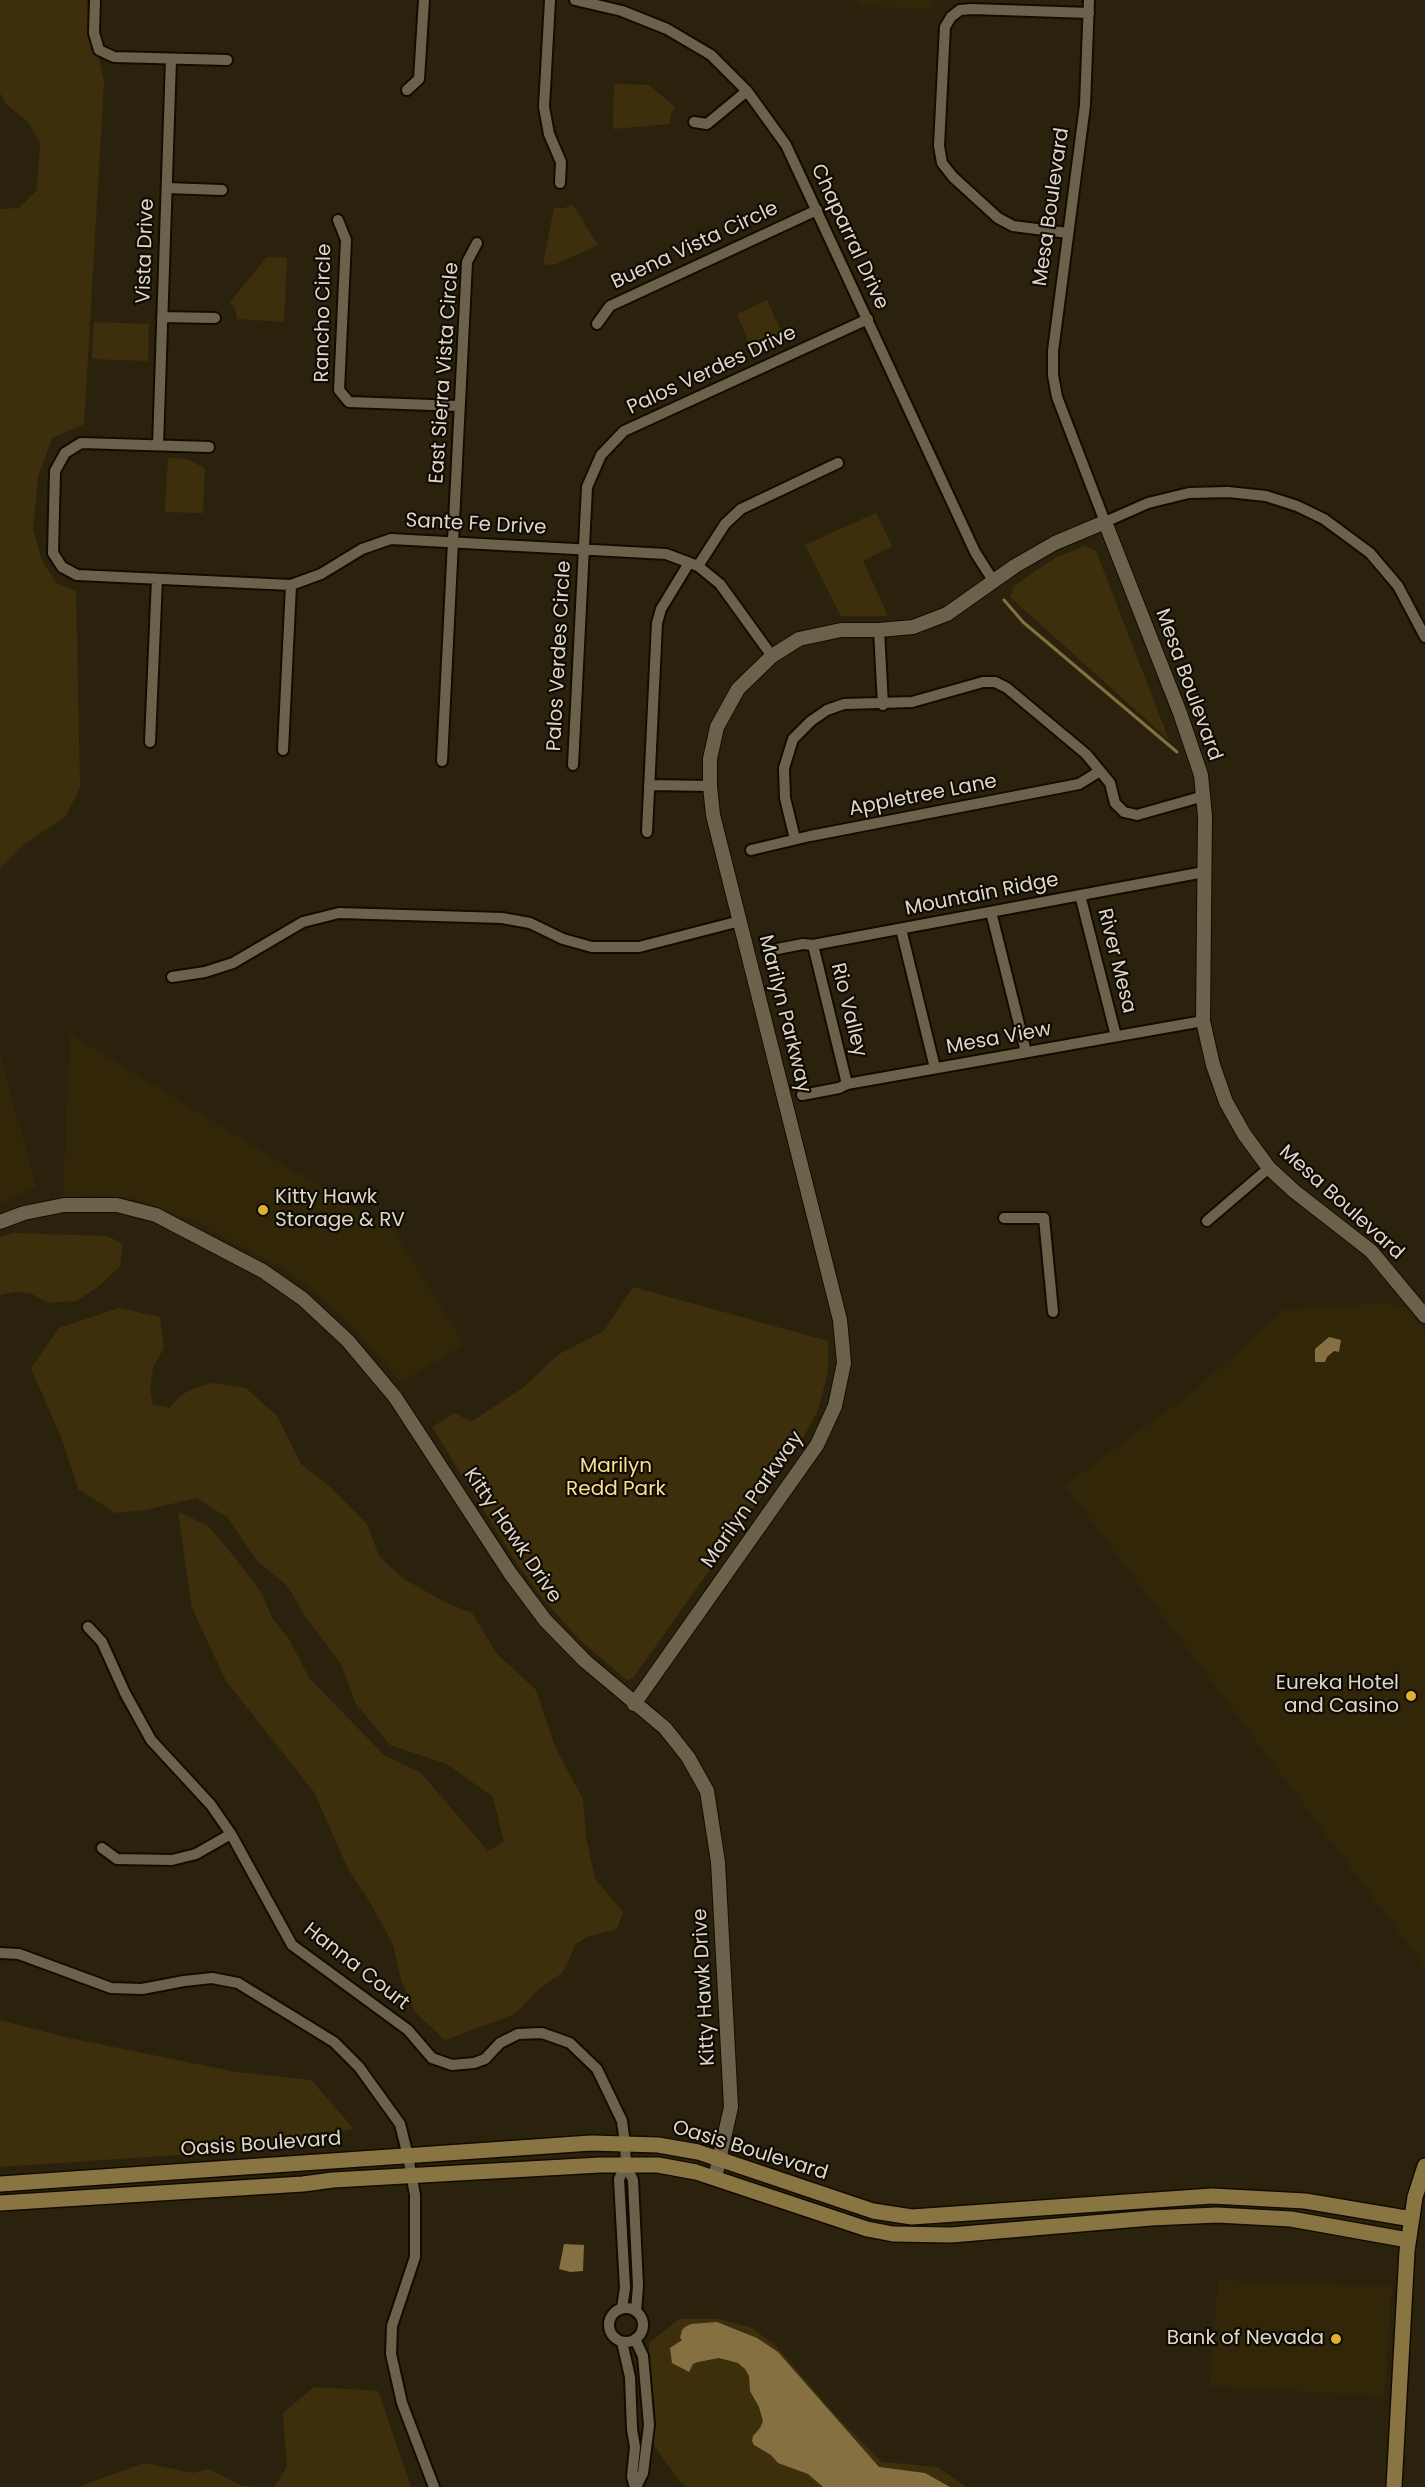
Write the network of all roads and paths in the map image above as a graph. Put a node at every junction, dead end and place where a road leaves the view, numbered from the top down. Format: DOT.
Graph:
graph roads {
  1 [pos="95,0"];
  2 [pos="423,0"];
  3 [pos="550,0"];
  4 [pos="575,0"];
  5 [pos="1089,0"];
  6 [pos="1089,13"];
  7 [pos="171,59"];
  8 [pos="227,60"];
  9 [pos="408,90"];
  10 [pos="747,91"];
  11 [pos="694,122"];
  12 [pos="560,183"];
  13 [pos="167,188"];
  14 [pos="222,190"];
  15 [pos="817,210"];
  16 [pos="338,220"];
  17 [pos="1068,233"];
  18 [pos="477,243"];
  19 [pos="162,317"];
  20 [pos="214,318"];
  21 [pos="868,319"];
  22 [pos="597,324"];
  23 [pos="459,406"];
  24 [pos="158,445"];
  25 [pos="209,447"];
  26 [pos="838,464"];
  27 [pos="1106,522"];
  28 [pos="452,542"];
  29 [pos="584,549"];
  30 [pos="693,564"];
  31 [pos="157,579"];
  32 [pos="994,582"];
  33 [pos="291,585"];
  34 [pos="879,630"];
  35 [pos="1425,637"];
  36 [pos="772,656"];
  37 [pos="883,705"];
  38 [pos="150,742"];
  39 [pos="283,750"];
  40 [pos="442,760"];
  41 [pos="573,765"];
  42 [pos="1100,771"];
  43 [pos="650,785"];
  44 [pos="710,786"];
  45 [pos="1204,796"];
  46 [pos="647,832"];
  47 [pos="795,839"];
  48 [pos="751,850"];
  49 [pos="1204,872"];
  50 [pos="1080,895"];
  51 [pos="990,912"];
  52 [pos="740,921"];
  53 [pos="901,929"];
  54 [pos="813,945"];
  55 [pos="767,951"];
  56 [pos="172,977"];
  57 [pos="1203,1021"];
  58 [pos="1116,1036"];
  59 [pos="1026,1052"];
  60 [pos="935,1068"];
  61 [pos="847,1084"];
  62 [pos="802,1095"];
  63 [pos="1269,1168"];
  64 [pos="1004,1218"];
  65 [pos="1207,1221"];
  66 [pos="0,1222"];
  67 [pos="1053,1312"];
  68 [pos="1425,1316"];
  69 [pos="88,1626"];
  70 [pos="634,1704"];
  71 [pos="231,1834"];
  72 [pos="102,1848"];
  73 [pos="0,1953"];
  74 [pos="625,2144"];
  75 [pos="408,2156"];
  76 [pos="720,2160"];
  77 [pos="626,2165"];
  78 [pos="1425,2166"];
  79 [pos="412,2176"];
  80 [pos="716,2178"];
  81 [pos="0,2184"];
  82 [pos="0,2204"];
  83 [pos="1410,2229"];
  84 [pos="622,2308"];
  85 [pos="636,2311"];
  86 [pos="636,2340"];
  87 [pos="622,2342"];
  88 [pos="434,2487"];
  89 [pos="636,2487"];
  90 [pos="1394,2487"];
  1 -- 7 [label="street"];
  2 -- 9 [label="street"];
  3 -- 12 [label="street"];
  4 -- 10 [label="street, Chaparral Drive"];
  5 -- 6 [label="street, Mesa Boulevard"];
  6 -- 17 [label="street, Mesa Boulevard"];
  6 -- 17 [label="street"];
  7 -- 8 [label="street"];
  7 -- 13 [label="street, Vista Drive"];
  10 -- 11 [label="street"];
  10 -- 15 [label="street, Chaparral Drive"];
  13 -- 14 [label="street"];
  13 -- 19 [label="street, Vista Drive"];
  15 -- 21 [label="street, Chaparral Drive"];
  15 -- 22 [label="street, Buena Vista Circle"];
  16 -- 23 [label="street, Rancho Circle"];
  17 -- 27 [label="street, Mesa Boulevard"];
  18 -- 23 [label="street, East Sierra Vista Circle"];
  19 -- 20 [label="street"];
  19 -- 24 [label="street, Vista Drive"];
  21 -- 29 [label="street, Palos Verdes Drive"];
  21 -- 32 [label="street, Chaparral Drive"];
  23 -- 28 [label="street, East Sierra Vista Circle"];
  24 -- 25 [label="street, Sante Fe Drive"];
  24 -- 31 [label="street, Sante Fe Drive"];
  26 -- 30 [label="street"];
  27 -- 32 [label="street, Marilyn Parkway"];
  27 -- 35 [label="street"];
  27 -- 45 [label="street, Mesa Boulevard"];
  28 -- 29 [label="street, Sante Fe Drive"];
  28 -- 33 [label="street, Sante Fe Drive"];
  28 -- 40 [label="street, East Sierra Vista Circle"];
  29 -- 30 [label="street, Sante Fe Drive"];
  29 -- 41 [label="street, Palos Verdes Circle"];
  30 -- 36 [label="street, Sante Fe Drive"];
  30 -- 43 [label="street"];
  31 -- 33 [label="street, Sante Fe Drive"];
  31 -- 38 [label="street"];
  32 -- 34 [label="street, Marilyn Parkway"];
  33 -- 39 [label="street"];
  34 -- 36 [label="street, Marilyn Parkway"];
  34 -- 37 [label="street"];
  36 -- 44 [label="street, Marilyn Parkway"];
  37 -- 42 [label="street"];
  37 -- 47 [label="street"];
  42 -- 45 [label="street"];
  42 -- 47 [label="street, Appletree Lane"];
  43 -- 44 [label="street"];
  43 -- 46 [label="street"];
  44 -- 52 [label="street, Marilyn Parkway"];
  45 -- 49 [label="street, Mesa Boulevard"];
  47 -- 48 [label="street, Appletree Lane"];
  49 -- 50 [label="street, Mountain Ridge"];
  49 -- 57 [label="street, Mesa Boulevard"];
  50 -- 51 [label="street, Mountain Ridge"];
  50 -- 58 [label="street, River Mesa"];
  51 -- 53 [label="street, Mountain Ridge"];
  51 -- 59 [label="street"];
  52 -- 56 [label="street"];
  52 -- 70 [label="street, Marilyn Parkway"];
  53 -- 54 [label="street, Mountain Ridge"];
  53 -- 60 [label="street"];
  54 -- 55 [label="street, Mountain Ridge"];
  54 -- 61 [label="street, Rio Valley"];
  57 -- 58 [label="street, Mesa View"];
  57 -- 63 [label="street, Mesa Boulevard"];
  58 -- 59 [label="street, Mesa View"];
  59 -- 60 [label="street, Mesa View"];
  60 -- 61 [label="street, Mesa View"];
  61 -- 62 [label="street, Mesa View"];
  63 -- 65 [label="street"];
  63 -- 68 [label="street, Mesa Boulevard"];
  64 -- 67 [label="street"];
  66 -- 70 [label="street, Kitty Hawk Drive"];
  69 -- 71 [label="street, Hanna Court"];
  70 -- 76 [label="street, Kitty Hawk Drive"];
  71 -- 72 [label="street"];
  71 -- 74 [label="street, Hanna Court"];
  73 -- 75 [label="street"];
  74 -- 75 [label="main road, Oasis Boulevard"];
  74 -- 76 [label="main road, Oasis Boulevard"];
  74 -- 77 [label="street, Hanna Court"];
  75 -- 79 [label="street"];
  75 -- 81 [label="main road, Oasis Boulevard"];
  76 -- 80 [label="street, Kitty Hawk Drive"];
  76 -- 83 [label="main road, Oasis Boulevard"];
  77 -- 79 [label="main road, Oasis Boulevard"];
  77 -- 80 [label="main road, Oasis Boulevard"];
  77 -- 84 [label="street"];
  77 -- 85 [label="street"];
  78 -- 83 [label="main road"];
  79 -- 82 [label="main road, Oasis Boulevard"];
  79 -- 88 [label="street"];
  80 -- 83 [label="main road, Oasis Boulevard"];
  83 -- 90 [label="main road"];
  84 -- 85 [label="street"];
  84 -- 87 [label="street"];
  85 -- 86 [label="street"];
  86 -- 87 [label="street"];
  86 -- 89 [label="street"];
  87 -- 89 [label="street"];
}
